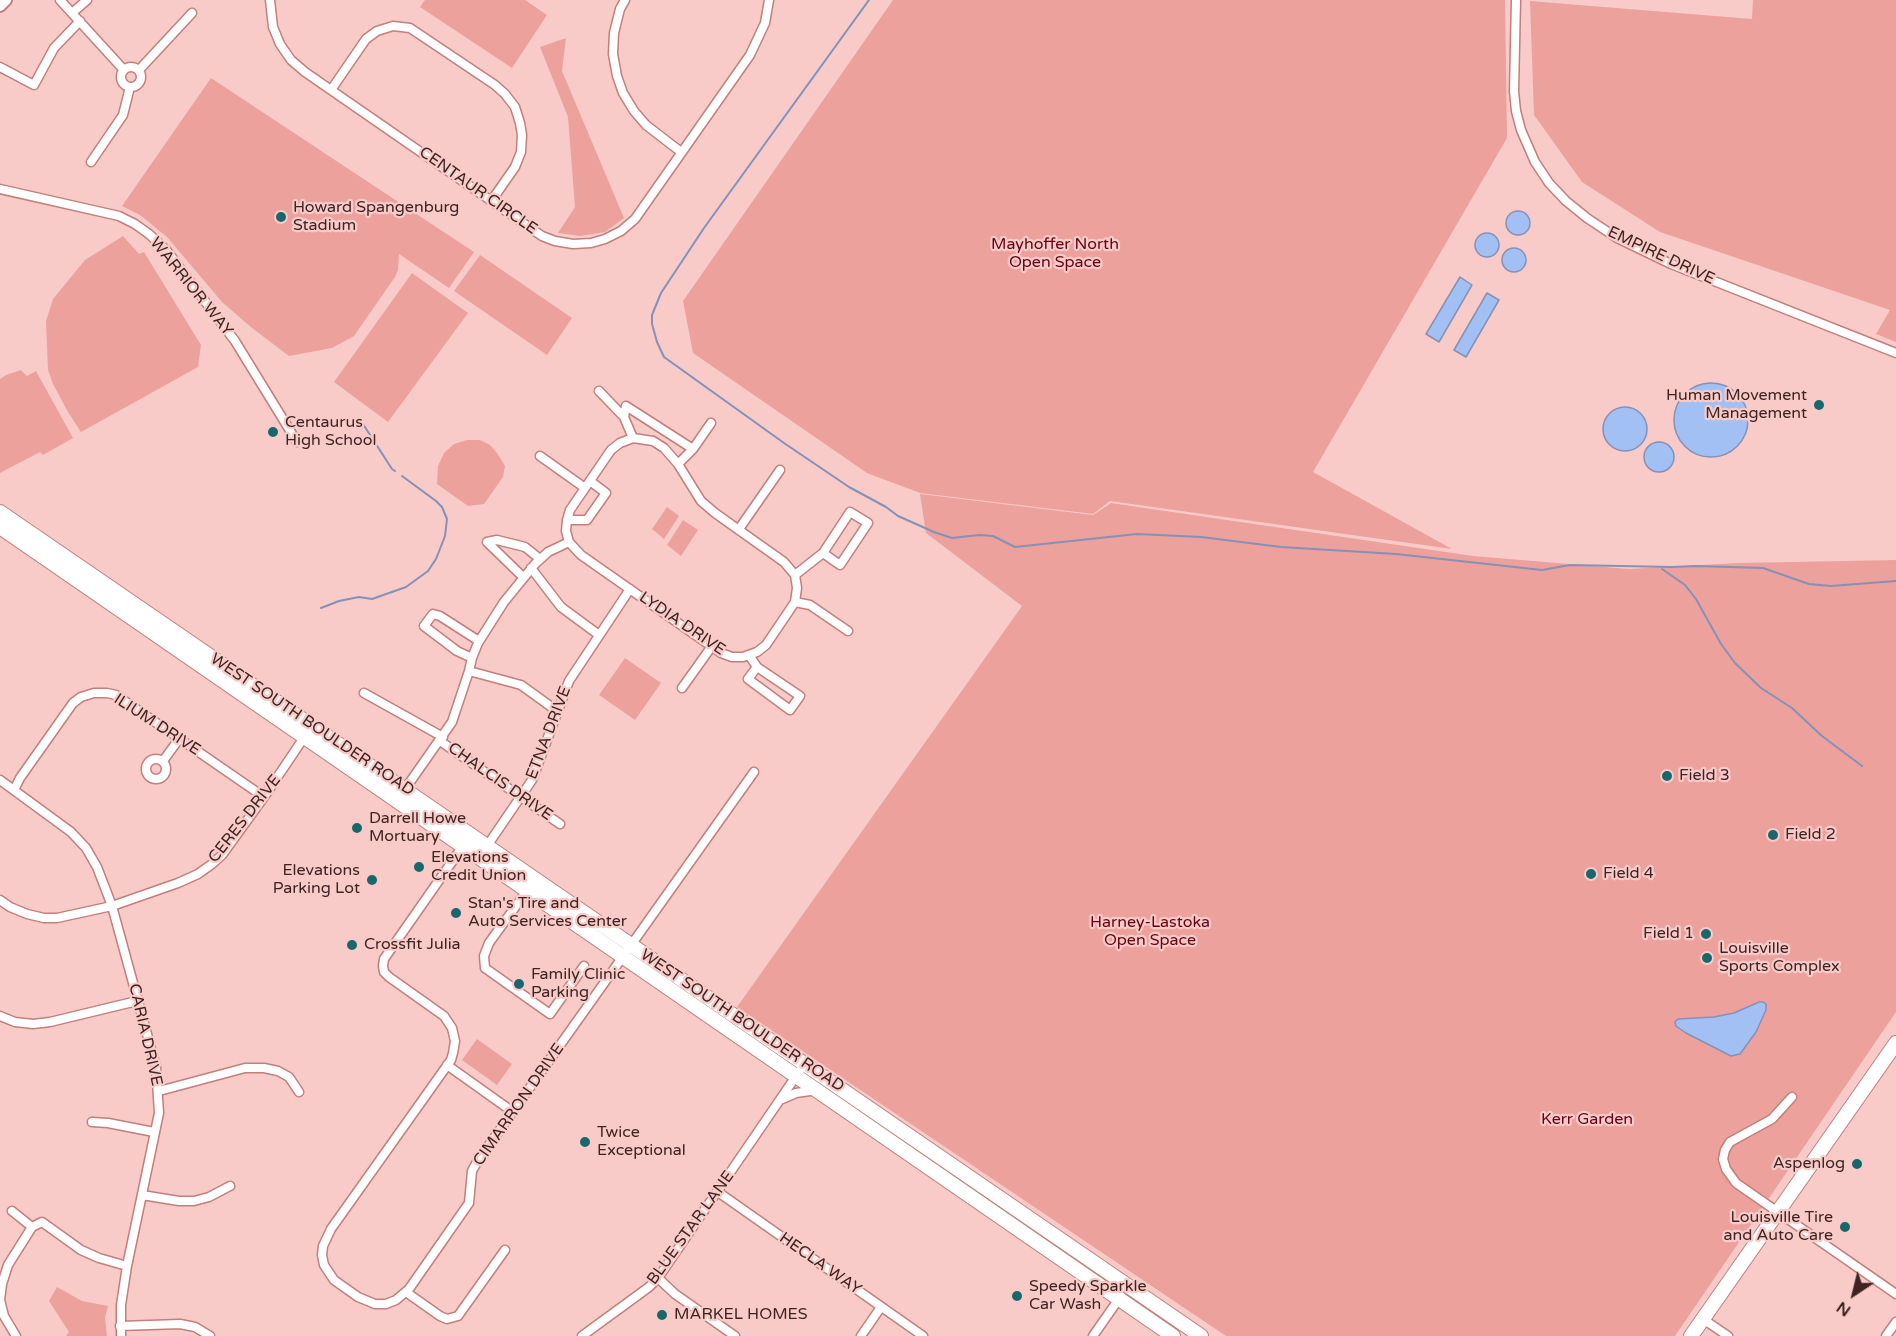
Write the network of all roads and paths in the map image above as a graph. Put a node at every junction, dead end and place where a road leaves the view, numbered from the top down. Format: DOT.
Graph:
graph roads {
  1 [pos="6,0"];
  2 [pos="60,0"];
  3 [pos="87,0"];
  4 [pos="270,0"];
  5 [pos="625,0"];
  6 [pos="769,0"];
  7 [pos="1516,0"];
  8 [pos="0,6"];
  9 [pos="192,13"];
  10 [pos="72,14"];
  11 [pos="80,21"];
  12 [pos="0,66"];
  13 [pos="123,69"];
  14 [pos="139,70"];
  15 [pos="130,87"];
  16 [pos="331,90"];
  17 [pos="681,152"];
  18 [pos="91,162"];
  19 [pos="0,189"];
  20 [pos="492,200"];
  21 [pos="1896,353"];
  22 [pos="599,391"];
  23 [pos="624,417"];
  24 [pos="711,423"];
  25 [pos="633,438"];
  26 [pos="297,442"];
  27 [pos="693,449"];
  28 [pos="540,456"];
  29 [pos="678,464"];
  30 [pos="780,470"];
  31 [pos="588,485"];
  32 [pos="0,512"];
  33 [pos="567,520"];
  34 [pos="0,527"];
  35 [pos="739,529"];
  36 [pos="569,542"];
  37 [pos="823,553"];
  38 [pos="535,564"];
  39 [pos="795,575"];
  40 [pos="523,578"];
  41 [pos="630,590"];
  42 [pos="795,602"];
  43 [pos="848,631"];
  44 [pos="599,635"];
  45 [pos="480,641"];
  46 [pos="712,646"];
  47 [pos="749,655"];
  48 [pos="472,658"];
  49 [pos="757,667"];
  50 [pos="469,671"];
  51 [pos="682,688"];
  52 [pos="364,693"];
  53 [pos="557,711"];
  54 [pos="305,736"];
  55 [pos="180,739"];
  56 [pos="441,739"];
  57 [pos="163,761"];
  58 [pos="754,772"];
  59 [pos="0,780"];
  60 [pos="14,790"];
  61 [pos="402,794"];
  62 [pos="264,797"];
  63 [pos="520,798"];
  64 [pos="560,824"];
  65 [pos="463,846"];
  66 [pos="487,846"];
  67 [pos="531,884"];
  68 [pos="0,900"];
  69 [pos="112,906"];
  70 [pos="632,945"];
  71 [pos="623,957"];
  72 [pos="584,966"];
  73 [pos="137,1001"];
  74 [pos="0,1016"];
  75 [pos="1896,1043"];
  76 [pos="447,1065"];
  77 [pos="801,1069"];
  78 [pos="819,1090"];
  79 [pos="159,1091"];
  80 [pos="299,1092"];
  81 [pos="1792,1097"];
  82 [pos="780,1100"];
  83 [pos="513,1112"];
  84 [pos="92,1122"];
  85 [pos="154,1132"];
  86 [pos="231,1186"];
  87 [pos="718,1192"];
  88 [pos="142,1195"];
  89 [pos="12,1211"];
  90 [pos="1778,1212"];
  91 [pos="32,1227"];
  92 [pos="506,1250"];
  93 [pos="127,1266"];
  94 [pos="658,1278"];
  95 [pos="1127,1286"];
  96 [pos="406,1292"];
  97 [pos="1896,1294"];
  98 [pos="1119,1298"];
  99 [pos="881,1307"];
  100 [pos="1703,1319"];
  101 [pos="1896,1322"];
  102 [pos="120,1326"];
  103 [pos="731,1335"];
  104 [pos="16,1336"];
  105 [pos="121,1336"];
  106 [pos="210,1336"];
  107 [pos="582,1336"];
  108 [pos="861,1336"];
  109 [pos="923,1336"];
  110 [pos="1093,1336"];
  111 [pos="1173,1336"];
  112 [pos="1201,1336"];
  113 [pos="1691,1336"];
  114 [pos="1728,1336"];
  115 [pos="1886,1336"];
  1 -- 8 [label="street"];
  2 -- 10 [label="street"];
  3 -- 10 [label="street"];
  4 -- 16 [label="street, CENTAUR CIRCLE"];
  5 -- 17 [label="street"];
  6 -- 17 [label="street, CENTAUR CIRCLE"];
  7 -- 21 [label="street, EMPIRE DRIVE"];
  9 -- 14 [label="street"];
  10 -- 11 [label="street"];
  11 -- 12 [label="street"];
  11 -- 13 [label="street"];
  13 -- 14 [label="street"];
  13 -- 15 [label="street"];
  14 -- 15 [label="street"];
  15 -- 18 [label="street"];
  16 -- 20 [label="street, CENTAUR CIRCLE"];
  16 -- 20 [label="street"];
  17 -- 20 [label="street, CENTAUR CIRCLE"];
  19 -- 26 [label="street, WARRIOR WAY"];
  22 -- 23 [label="street"];
  23 -- 25 [label="street"];
  23 -- 27 [label="street"];
  24 -- 27 [label="street"];
  25 -- 29 [label="street"];
  25 -- 31 [label="street"];
  27 -- 29 [label="street"];
  28 -- 31 [label="street"];
  29 -- 35 [label="street"];
  30 -- 35 [label="street"];
  31 -- 33 [label="street"];
  31 -- 33 [label="street"];
  32 -- 61 [label="main road, WEST SOUTH BOULDER ROAD"];
  33 -- 36 [label="street"];
  34 -- 54 [label="main road, WEST SOUTH BOULDER ROAD"];
  35 -- 39 [label="street"];
  36 -- 38 [label="street"];
  36 -- 41 [label="street, LYDIA DRIVE"];
  37 -- 37 [label="street"];
  37 -- 39 [label="street"];
  38 -- 40 [label="street"];
  38 -- 40 [label="street"];
  38 -- 44 [label="street"];
  39 -- 42 [label="street"];
  40 -- 45 [label="street"];
  41 -- 44 [label="street, ETNA DRIVE"];
  41 -- 46 [label="street, LYDIA DRIVE"];
  42 -- 43 [label="street"];
  42 -- 47 [label="street, LYDIA DRIVE"];
  44 -- 53 [label="street, ETNA DRIVE"];
  45 -- 48 [label="street"];
  45 -- 48 [label="street"];
  46 -- 47 [label="street, LYDIA DRIVE"];
  46 -- 51 [label="street"];
  47 -- 49 [label="street"];
  48 -- 50 [label="street"];
  49 -- 49 [label="street"];
  50 -- 53 [label="street"];
  50 -- 56 [label="street"];
  52 -- 56 [label="street, CHALCIS DRIVE"];
  53 -- 63 [label="street, ETNA DRIVE"];
  54 -- 61 [label="main road, WEST SOUTH BOULDER ROAD"];
  54 -- 62 [label="street, CERES DRIVE"];
  55 -- 57 [label="street"];
  55 -- 60 [label="street, ILIUM DRIVE"];
  55 -- 62 [label="street, ILIUM DRIVE"];
  56 -- 61 [label="street"];
  56 -- 63 [label="street, CHALCIS DRIVE"];
  58 -- 70 [label="street, CIMARRON DRIVE"];
  59 -- 60 [label="street, CARIA DRIVE"];
  60 -- 69 [label="street, CARIA DRIVE"];
  61 -- 65 [label="main road, WEST SOUTH BOULDER ROAD"];
  61 -- 66 [label="main road, WEST SOUTH BOULDER ROAD"];
  62 -- 69 [label="street, CERES DRIVE"];
  63 -- 64 [label="street, CHALCIS DRIVE"];
  63 -- 66 [label="street, ETNA DRIVE"];
  65 -- 67 [label="main road, WEST SOUTH BOULDER ROAD"];
  65 -- 76 [label="street"];
  66 -- 67 [label="main road, WEST SOUTH BOULDER ROAD"];
  67 -- 70 [label="main road, WEST SOUTH BOULDER ROAD"];
  67 -- 71 [label="main road, WEST SOUTH BOULDER ROAD"];
  67 -- 72 [label="street"];
  68 -- 69 [label="street, CERES DRIVE"];
  69 -- 73 [label="street, CARIA DRIVE"];
  70 -- 71 [label="street, CIMARRON DRIVE"];
  70 -- 77 [label="main road, WEST SOUTH BOULDER ROAD"];
  71 -- 77 [label="main road, WEST SOUTH BOULDER ROAD"];
  71 -- 83 [label="street, CIMARRON DRIVE"];
  73 -- 74 [label="street"];
  73 -- 79 [label="street, CARIA DRIVE"];
  75 -- 90 [label="main road"];
  76 -- 83 [label="street"];
  76 -- 96 [label="street"];
  77 -- 78 [label="main road, WEST SOUTH BOULDER ROAD"];
  77 -- 82 [label="street, BLUE STAR LANE"];
  77 -- 95 [label="main road, WEST SOUTH BOULDER ROAD"];
  78 -- 82 [label="street"];
  78 -- 98 [label="main road, WEST SOUTH BOULDER ROAD"];
  79 -- 80 [label="street"];
  79 -- 85 [label="street, CARIA DRIVE"];
  81 -- 90 [label="street"];
  82 -- 87 [label="street, BLUE STAR LANE"];
  83 -- 96 [label="street, CIMARRON DRIVE"];
  84 -- 85 [label="street"];
  85 -- 88 [label="street, CARIA DRIVE"];
  86 -- 88 [label="street"];
  87 -- 94 [label="street, BLUE STAR LANE"];
  87 -- 99 [label="street, HECLA WAY"];
  88 -- 93 [label="street, CARIA DRIVE"];
  89 -- 91 [label="street"];
  90 -- 97 [label="street"];
  90 -- 100 [label="main road"];
  91 -- 93 [label="street"];
  91 -- 104 [label="street"];
  92 -- 96 [label="street"];
  93 -- 102 [label="street, CARIA DRIVE"];
  94 -- 103 [label="street"];
  94 -- 107 [label="street, BLUE STAR LANE"];
  95 -- 98 [label="street"];
  95 -- 112 [label="main road, WEST SOUTH BOULDER ROAD"];
  98 -- 110 [label="street"];
  98 -- 111 [label="main road, WEST SOUTH BOULDER ROAD"];
  99 -- 108 [label="street"];
  99 -- 109 [label="street, HECLA WAY"];
  100 -- 113 [label="main road"];
  100 -- 114 [label="street"];
  101 -- 115 [label="street"];
  102 -- 105 [label="street, CARIA DRIVE"];
  102 -- 106 [label="street"];
}
